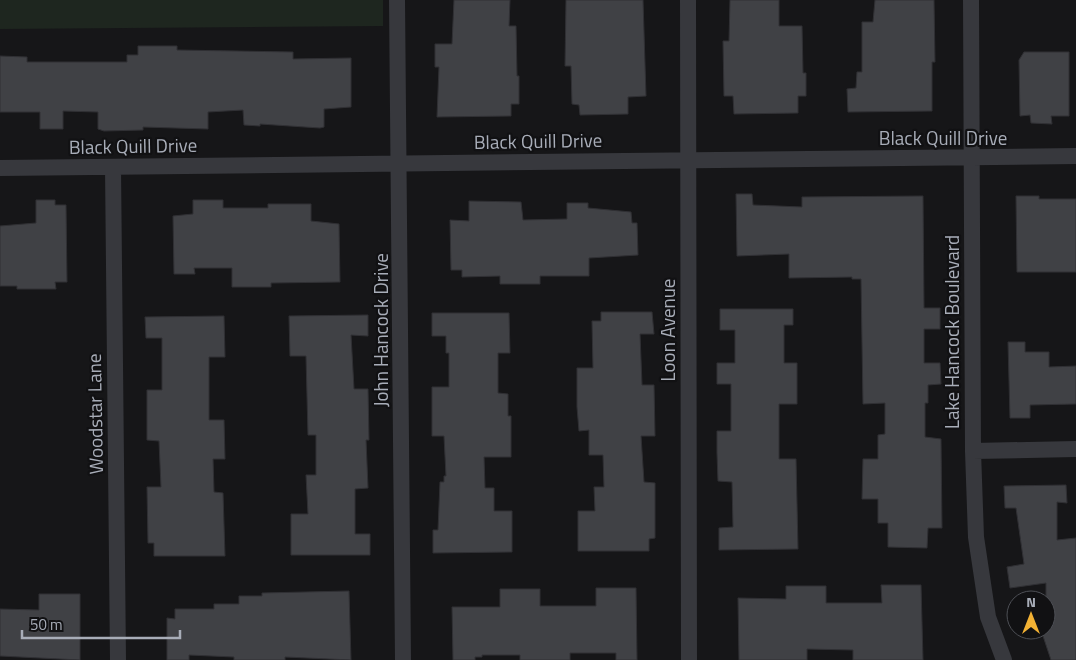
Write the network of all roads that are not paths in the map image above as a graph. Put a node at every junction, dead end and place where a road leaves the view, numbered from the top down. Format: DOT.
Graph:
graph roads {
  1 [pos="397,0"];
  2 [pos="688,0"];
  3 [pos="971,0"];
  4 [pos="1076,156"];
  5 [pos="972,158"];
  6 [pos="688,159"];
  7 [pos="399,163"];
  8 [pos="113,167"];
  9 [pos="0,168"];
  10 [pos="1076,449"];
  11 [pos="972,451"];
  12 [pos="118,660"];
  13 [pos="403,660"];
  14 [pos="689,660"];
  15 [pos="1004,660"];
  1 -- 7 [label="street, John Hancock Drive"];
  2 -- 6 [label="street, Loon Avenue"];
  3 -- 5 [label="street, Lake Hancock Boulevard"];
  4 -- 5 [label="street, Black Quill Drive"];
  5 -- 6 [label="street, Black Quill Drive"];
  5 -- 11 [label="street, Lake Hancock Boulevard"];
  6 -- 7 [label="street, Black Quill Drive"];
  6 -- 14 [label="street, Loon Avenue"];
  7 -- 8 [label="street, Black Quill Drive"];
  7 -- 13 [label="street, John Hancock Drive"];
  8 -- 9 [label="street, Black Quill Drive"];
  8 -- 12 [label="street, Woodstar Lane"];
  10 -- 11 [label="street"];
  11 -- 15 [label="street, Lake Hancock Boulevard"];
}
